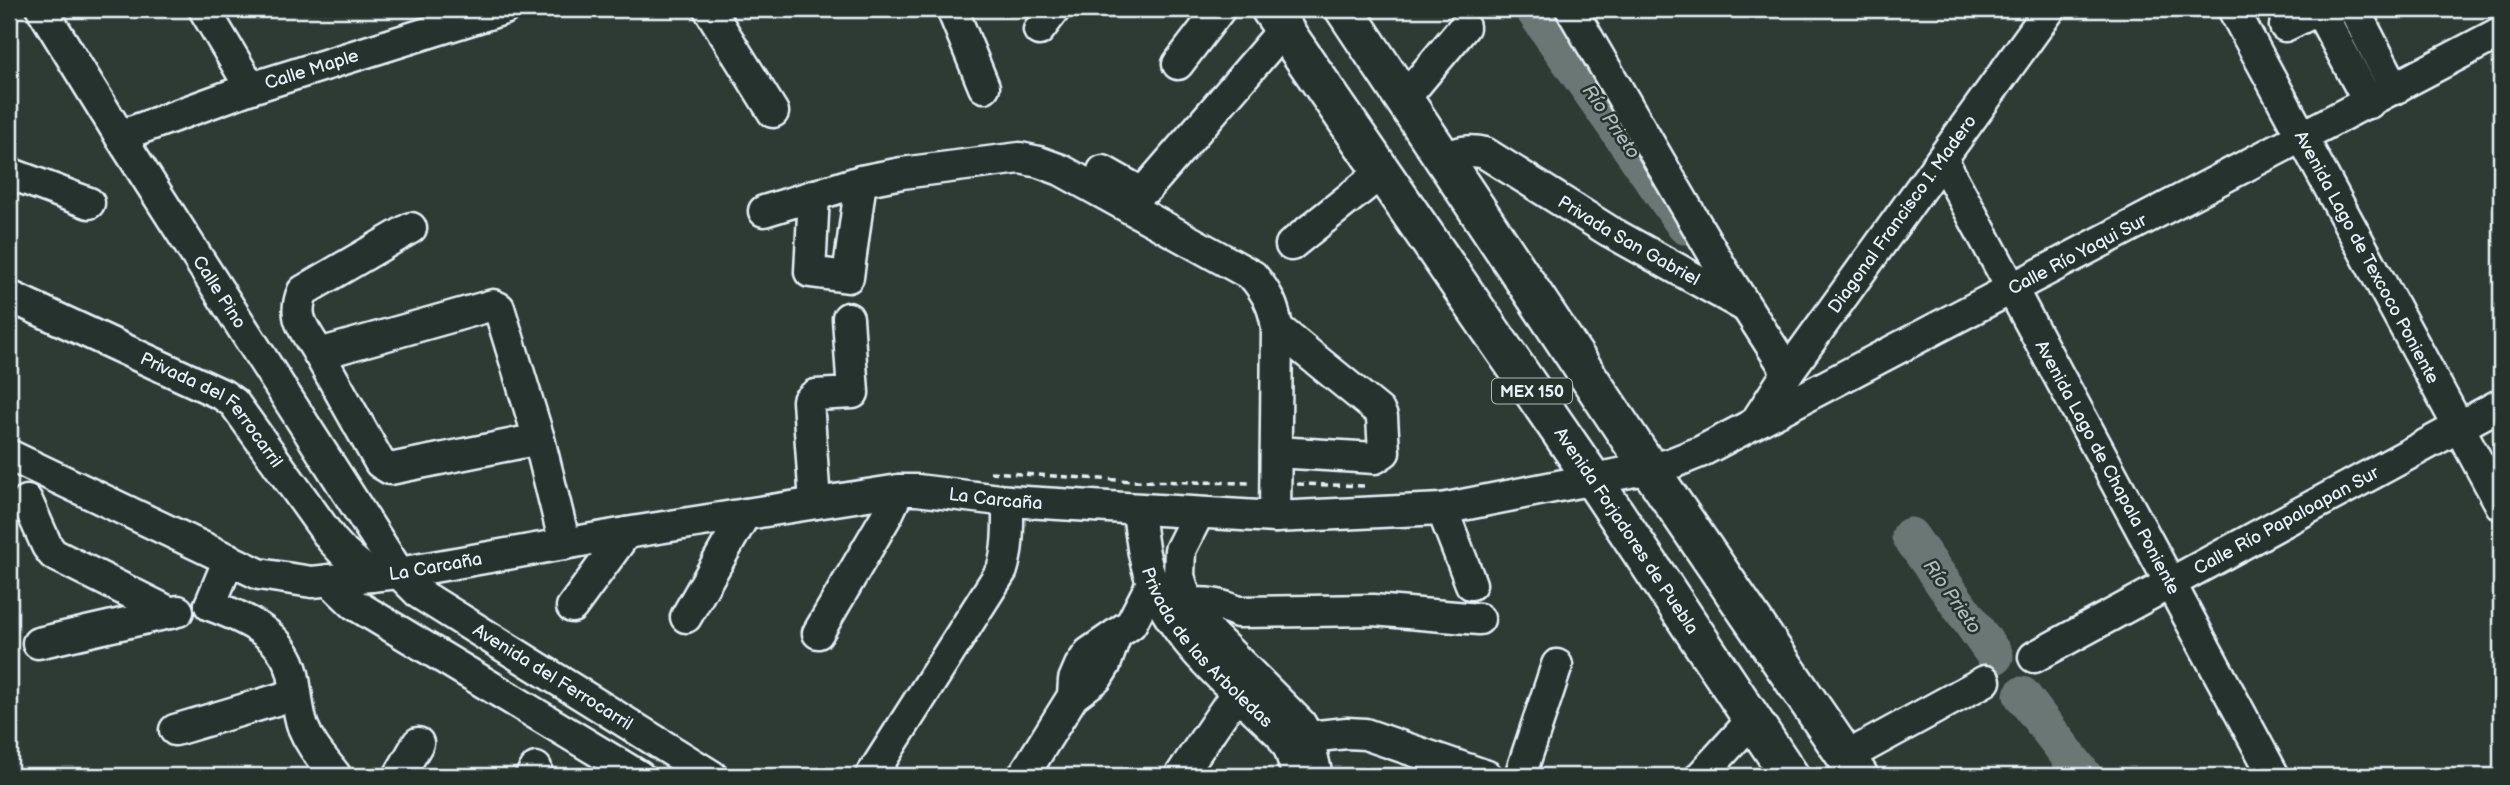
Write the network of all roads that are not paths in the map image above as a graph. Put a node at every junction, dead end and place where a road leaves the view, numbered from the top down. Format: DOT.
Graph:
graph roads {
  1 [pos="42,9"];
  2 [pos="204,9"];
  3 [pos="504,9"];
  4 [pos="709,9"];
  5 [pos="952,9"];
  6 [pos="1220,9"];
  7 [pos="1571,9"];
  8 [pos="2050,9"];
  9 [pos="2233,9"];
  10 [pos="2319,9"];
  11 [pos="2354,9"];
  12 [pos="1347,11"];
  13 [pos="436,19"];
  14 [pos="1277,19"];
  15 [pos="2285,26"];
  16 [pos="1464,27"];
  17 [pos="2501,32"];
  18 [pos="1178,64"];
  19 [pos="984,87"];
  20 [pos="251,88"];
  21 [pos="2395,89"];
  22 [pos="1404,99"];
  23 [pos="2369,103"];
  24 [pos="773,112"];
  25 [pos="120,136"];
  26 [pos="2302,136"];
  27 [pos="1065,150"];
  28 [pos="1443,159"];
  29 [pos="1942,159"];
  30 [pos="1382,172"];
  31 [pos="9,173"];
  32 [pos="861,181"];
  33 [pos="814,195"];
  34 [pos="89,203"];
  35 [pos="764,211"];
  36 [pos="411,228"];
  37 [pos="1291,245"];
  38 [pos="2013,288"];
  39 [pos="9,296"];
  40 [pos="1744,306"];
  41 [pos="848,318"];
  42 [pos="1278,328"];
  43 [pos="319,354"];
  44 [pos="1788,372"];
  45 [pos="2501,404"];
  46 [pos="1757,420"];
  47 [pos="2460,426"];
  48 [pos="539,439"];
  49 [pos="1276,452"];
  50 [pos="9,455"];
  51 [pos="1649,468"];
  52 [pos="1592,478"];
  53 [pos="899,490"];
  54 [pos="27,501"];
  55 [pos="1008,501"];
  56 [pos="815,503"];
  57 [pos="2501,505"];
  58 [pos="1442,509"];
  59 [pos="1138,510"];
  60 [pos="745,514"];
  61 [pos="1198,514"];
  62 [pos="1275,517"];
  63 [pos="626,533"];
  64 [pos="565,544"];
  65 [pos="229,559"];
  66 [pos="260,574"];
  67 [pos="362,577"];
  68 [pos="2170,582"];
  69 [pos="1152,583"];
  70 [pos="1471,584"];
  71 [pos="210,605"];
  72 [pos="572,607"];
  73 [pos="1238,612"];
  74 [pos="171,613"];
  75 [pos="1181,614"];
  76 [pos="244,617"];
  77 [pos="686,617"];
  78 [pos="1479,619"];
  79 [pos="1123,630"];
  80 [pos="818,633"];
  81 [pos="1216,640"];
  82 [pos="38,643"];
  83 [pos="2034,657"];
  84 [pos="1557,665"];
  85 [pos="1985,681"];
  86 [pos="1237,691"];
  87 [pos="296,694"];
  88 [pos="1753,719"];
  89 [pos="176,730"];
  90 [pos="1308,737"];
  91 [pos="418,743"];
  92 [pos="1852,766"];
  93 [pos="333,772"];
  94 [pos="362,776"];
  95 [pos="399,776"];
  96 [pos="639,776"];
  97 [pos="712,776"];
  98 [pos="871,776"];
  99 [pos="1023,776"];
  100 [pos="1180,776"];
  101 [pos="1298,776"];
  102 [pos="1318,776"];
  103 [pos="1487,776"];
  104 [pos="1520,776"];
  105 [pos="1701,776"];
  106 [pos="1790,776"];
  107 [pos="2274,776"];
  1 -- 25 [label="street, Calle Pino"];
  2 -- 20 [label="street"];
  3 -- 13 [label="street, Calle Maple"];
  4 -- 24 [label="street"];
  5 -- 19 [label="street"];
  6 -- 18 [label="street"];
  7 -- 40 [label="street"];
  8 -- 29 [label="street, Diagonal Francisco I. Madero"];
  9 -- 26 [label="street, Avenida Lago de Texcoco Poniente"];
  10 -- 15 [label="street"];
  10 -- 23 [label="street"];
  11 -- 21 [label="street"];
  12 -- 22 [label="main road, MEX 150"];
  13 -- 20 [label="street, Calle Maple"];
  14 -- 27 [label="street"];
  14 -- 30 [label="main road, Avenida Forjadores de Puebla / MEX 150"];
  16 -- 22 [label="street"];
  17 -- 21 [label="street, Calle Río Yaqui Sur"];
  20 -- 25 [label="street, Calle Maple"];
  21 -- 23 [label="street, Calle Río Yaqui Sur"];
  22 -- 28 [label="main road, MEX 150"];
  23 -- 26 [label="street, Calle Río Yaqui Sur"];
  25 -- 67 [label="street, Calle Pino"];
  26 -- 38 [label="street, Calle Río Yaqui Sur"];
  26 -- 47 [label="street, Avenida Lago de Texcoco Poniente"];
  28 -- 40 [label="street, Privada San Gabriel"];
  28 -- 51 [label="main road, MEX 150"];
  29 -- 38 [label="street, Avenida Lago de Chapala Poniente"];
  29 -- 44 [label="street, Diagonal Francisco I. Madero"];
  30 -- 37 [label="street"];
  30 -- 52 [label="main road, Avenida Forjadores de Puebla / MEX 150"];
  31 -- 34 [label="street"];
  32 -- 33 [label="street"];
  32 -- 33 [label="street"];
  32 -- 42 [label="street"];
  33 -- 35 [label="street"];
  36 -- 43 [label="street"];
  38 -- 46 [label="street, Calle Río Yaqui Sur"];
  38 -- 68 [label="street, Avenida Lago de Chapala Poniente"];
  39 -- 67 [label="street, Privada del Ferrocarril"];
  40 -- 44 [label="street, Privada San Gabriel"];
  41 -- 56 [label="street"];
  42 -- 49 [label="street"];
  42 -- 49 [label="street"];
  43 -- 48 [label="street"];
  43 -- 48 [label="street"];
  44 -- 46 [label="street, Diagonal Francisco I. Madero"];
  45 -- 47 [label="street, Calle Río Papaloapan Sur"];
  46 -- 51 [label="street, Calle Río Yaqui Sur"];
  47 -- 57 [label="street, Avenida Lago de Texcoco Poniente"];
  47 -- 68 [label="street, Calle Río Papaloapan Sur"];
  48 -- 64 [label="street"];
  49 -- 62 [label="street"];
  50 -- 65 [label="street"];
  51 -- 52 [label="street, La Carcaña"];
  51 -- 92 [label="main road, MEX 150"];
  52 -- 58 [label="street, La Carcaña"];
  52 -- 88 [label="main road, Avenida Forjadores de Puebla / MEX 150"];
  53 -- 55 [label="street, La Carcaña"];
  53 -- 56 [label="street, La Carcaña"];
  53 -- 80 [label="street"];
  54 -- 74 [label="street"];
  55 -- 59 [label="street, La Carcaña"];
  55 -- 98 [label="street"];
  56 -- 60 [label="street, La Carcaña"];
  58 -- 62 [label="street, La Carcaña"];
  58 -- 70 [label="street"];
  59 -- 61 [label="street, La Carcaña"];
  59 -- 69 [label="street, Privada de las Arboledas"];
  60 -- 63 [label="street, La Carcaña"];
  60 -- 77 [label="street"];
  61 -- 62 [label="street, La Carcaña"];
  61 -- 75 [label="street, Privada de las Arboledas"];
  63 -- 64 [label="street, La Carcaña"];
  63 -- 72 [label="street"];
  64 -- 67 [label="street, La Carcaña"];
  65 -- 66 [label="street"];
  65 -- 71 [label="street"];
  66 -- 67 [label="street"];
  66 -- 76 [label="street"];
  67 -- 96 [label="street"];
  67 -- 97 [label="street, Avenida del Ferrocarril"];
  68 -- 83 [label="street, Calle Río Papaloapan Sur"];
  68 -- 107 [label="street, Avenida Lago de Chapala Poniente"];
  69 -- 75 [label="street, Privada de las Arboledas"];
  69 -- 79 [label="street"];
  71 -- 74 [label="street"];
  71 -- 76 [label="street"];
  73 -- 75 [label="street"];
  73 -- 78 [label="street"];
  73 -- 81 [label="street"];
  74 -- 82 [label="street"];
  75 -- 79 [label="street"];
  75 -- 81 [label="street, Privada de las Arboledas"];
  75 -- 86 [label="street, Privada de las Arboledas"];
  76 -- 87 [label="street"];
  79 -- 99 [label="street"];
  81 -- 90 [label="street, Privada de las Arboledas"];
  84 -- 104 [label="street"];
  85 -- 92 [label="street"];
  86 -- 100 [label="street"];
  86 -- 101 [label="street, Privada de las Arboledas"];
  87 -- 89 [label="street"];
  87 -- 93 [label="street"];
  88 -- 105 [label="street"];
  88 -- 106 [label="main road, Avenida Forjadores de Puebla / MEX 150"];
  90 -- 102 [label="street, Privada de las Arboledas"];
  90 -- 103 [label="street"];
  91 -- 95 [label="street"];
  93 -- 94 [label="street"];
}
